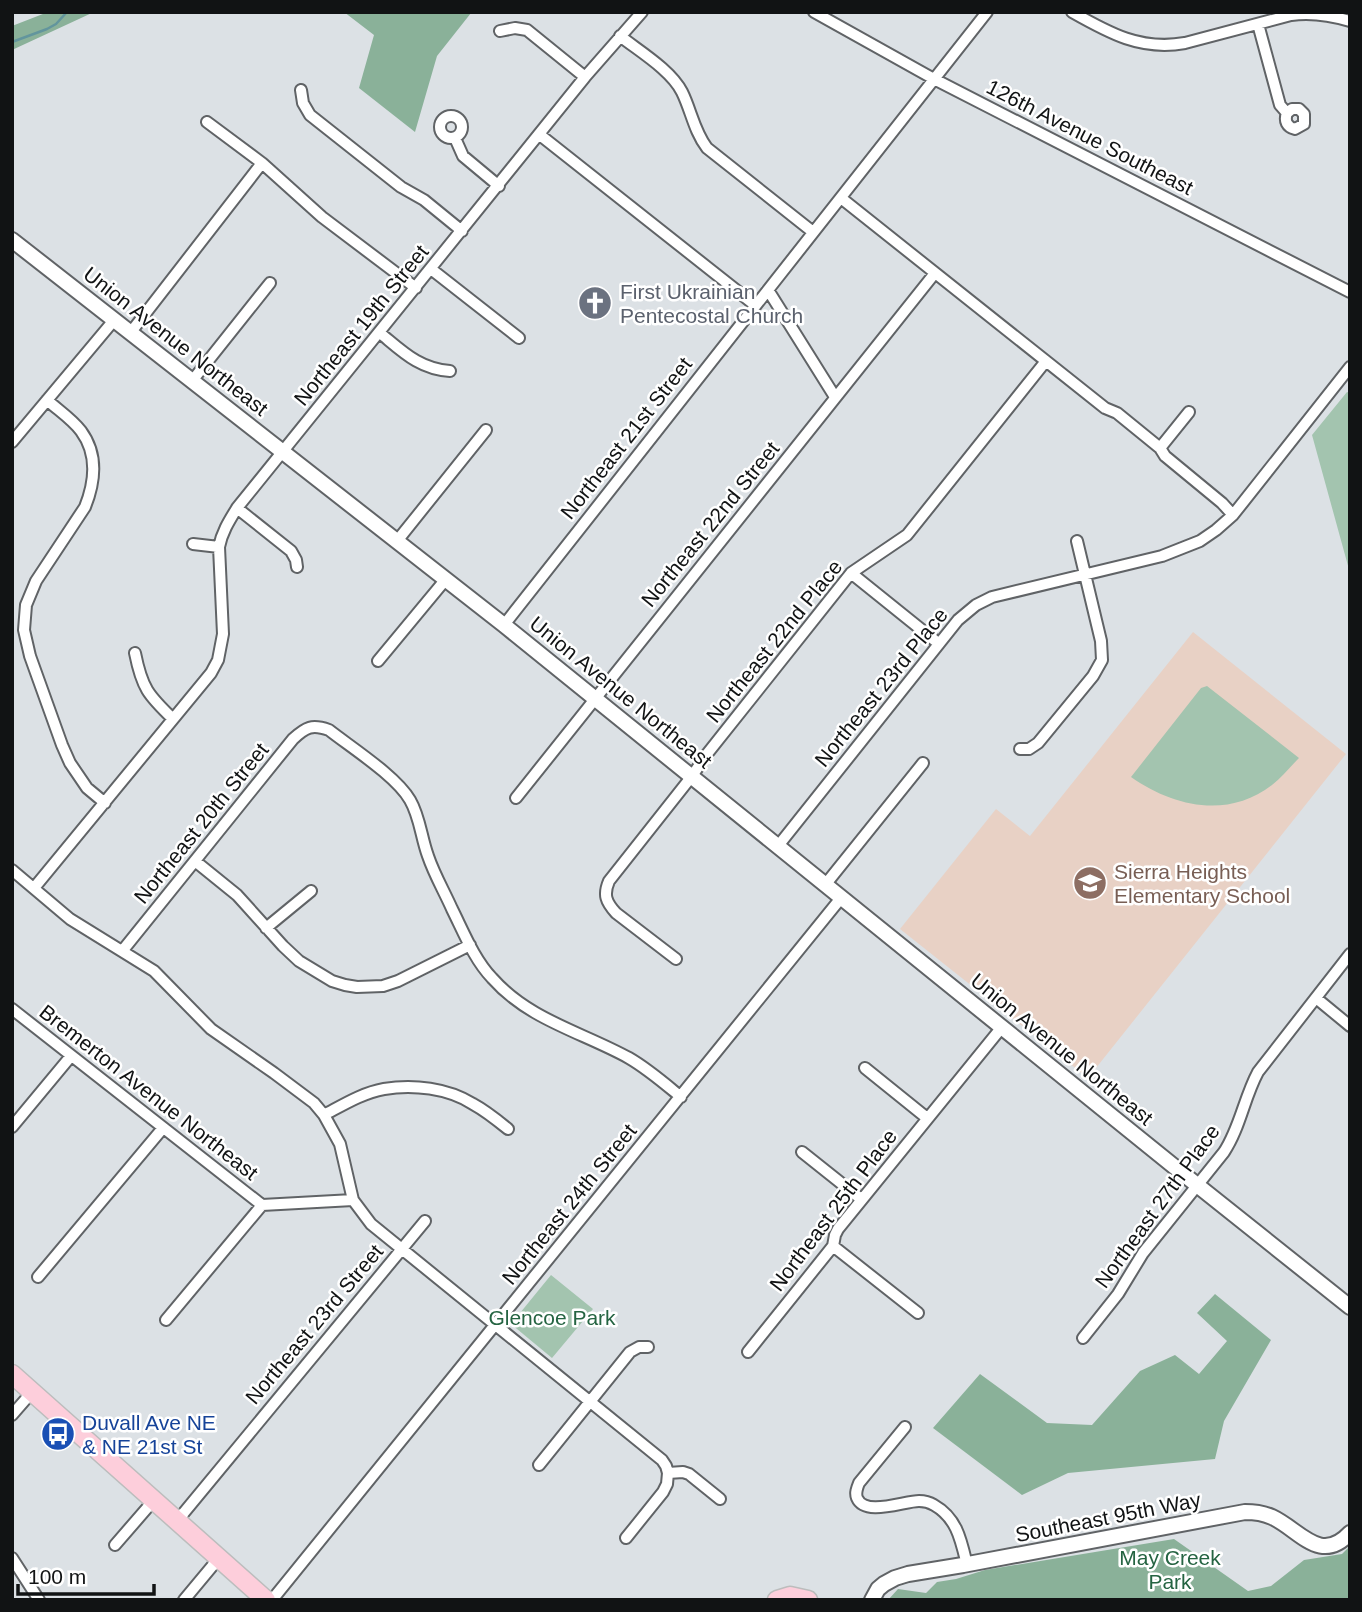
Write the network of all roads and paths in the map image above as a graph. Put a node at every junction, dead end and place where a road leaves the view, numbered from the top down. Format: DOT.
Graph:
graph roads {
  1 [pos="814,12"];
  2 [pos="987,12"];
  3 [pos="1072,12"];
  4 [pos="639,13"];
  5 [pos="1350,21"];
  6 [pos="1258,24"];
  7 [pos="500,31"];
  8 [pos="620,36"];
  9 [pos="585,77"];
  10 [pos="934,79"];
  11 [pos="301,90"];
  12 [pos="1287,113"];
  13 [pos="207,122"];
  14 [pos="540,135"];
  15 [pos="454,138"];
  16 [pos="262,163"];
  17 [pos="499,186"];
  18 [pos="841,198"];
  19 [pos="462,231"];
  20 [pos="814,232"];
  21 [pos="12,240"];
  22 [pos="431,269"];
  23 [pos="935,273"];
  24 [pos="270,283"];
  25 [pos="416,288"];
  26 [pos="768,290"];
  27 [pos="1350,292"];
  28 [pos="755,306"];
  29 [pos="115,319"];
  30 [pos="131,332"];
  31 [pos="380,333"];
  32 [pos="519,338"];
  33 [pos="1046,361"];
  34 [pos="1350,367"];
  35 [pos="450,370"];
  36 [pos="192,381"];
  37 [pos="835,397"];
  38 [pos="47,400"];
  39 [pos="1189,412"];
  40 [pos="486,430"];
  41 [pos="12,442"];
  42 [pos="1160,448"];
  43 [pos="284,452"];
  44 [pos="237,508"];
  45 [pos="1233,515"];
  46 [pos="397,541"];
  47 [pos="1077,541"];
  48 [pos="193,544"];
  49 [pos="219,547"];
  50 [pos="297,567"];
  51 [pos="851,573"];
  52 [pos="1085,574"];
  53 [pos="446,579"];
  54 [pos="504,625"];
  55 [pos="938,643"];
  56 [pos="135,653"];
  57 [pos="378,661"];
  58 [pos="596,698"];
  59 [pos="173,719"];
  60 [pos="1020,749"];
  61 [pos="923,763"];
  62 [pos="692,776"];
  63 [pos="516,798"];
  64 [pos="105,803"];
  65 [pos="778,846"];
  66 [pos="195,861"];
  67 [pos="12,870"];
  68 [pos="825,885"];
  69 [pos="34,888"];
  70 [pos="311,891"];
  71 [pos="841,898"];
  72 [pos="266,928"];
  73 [pos="470,946"];
  74 [pos="123,950"];
  75 [pos="1350,954"];
  76 [pos="676,959"];
  77 [pos="1315,998"];
  78 [pos="12,1009"];
  79 [pos="1350,1026"];
  80 [pos="1002,1027"];
  81 [pos="71,1056"];
  82 [pos="865,1068"];
  83 [pos="681,1097"];
  84 [pos="324,1115"];
  85 [pos="927,1118"];
  86 [pos="12,1127"];
  87 [pos="163,1128"];
  88 [pos="508,1129"];
  89 [pos="802,1152"];
  90 [pos="1197,1185"];
  91 [pos="861,1199"];
  92 [pos="353,1200"];
  93 [pos="262,1205"];
  94 [pos="425,1221"];
  95 [pos="833,1245"];
  96 [pos="401,1250"];
  97 [pos="38,1277"];
  98 [pos="1350,1307"];
  99 [pos="918,1313"];
  100 [pos="166,1320"];
  101 [pos="495,1326"];
  102 [pos="1083,1338"];
  103 [pos="648,1347"];
  104 [pos="748,1352"];
  105 [pos="12,1374"];
  106 [pos="32,1392"];
  107 [pos="590,1402"];
  108 [pos="12,1415"];
  109 [pos="905,1427"];
  110 [pos="539,1465"];
  111 [pos="668,1473"];
  112 [pos="720,1499"];
  113 [pos="154,1500"];
  114 [pos="177,1521"];
  115 [pos="1350,1533"];
  116 [pos="625,1538"];
  117 [pos="116,1545"];
  118 [pos="12,1558"];
  119 [pos="219,1558"];
  120 [pos="967,1564"];
  121 [pos="39,1600"];
  122 [pos="184,1600"];
  123 [pos="266,1600"];
  124 [pos="272,1600"];
  125 [pos="777,1600"];
  126 [pos="808,1600"];
  127 [pos="872,1600"];
  1 -- 10 [label="street, 126th Avenue Southeast"];
  2 -- 10 [label="street, Northeast 21st Street"];
  3 -- 6 [label="street"];
  4 -- 8 [label="street, Northeast 19th Street"];
  5 -- 6 [label="street"];
  6 -- 12 [label="street"];
  7 -- 9 [label="street"];
  8 -- 9 [label="street, Northeast 19th Street"];
  8 -- 20 [label="street"];
  9 -- 14 [label="street, Northeast 19th Street"];
  10 -- 18 [label="street, Northeast 21st Street"];
  10 -- 27 [label="street, 126th Avenue Southeast"];
  11 -- 19 [label="street"];
  13 -- 16 [label="street"];
  14 -- 17 [label="street, Northeast 19th Street"];
  14 -- 28 [label="street"];
  15 -- 17 [label="street"];
  16 -- 25 [label="street"];
  16 -- 30 [label="street"];
  17 -- 19 [label="street, Northeast 19th Street"];
  18 -- 20 [label="street, Northeast 21st Street"];
  18 -- 23 [label="street"];
  19 -- 22 [label="street, Northeast 19th Street"];
  20 -- 26 [label="street, Northeast 21st Street"];
  21 -- 29 [label="street, Union Avenue Northeast"];
  22 -- 25 [label="street, Northeast 19th Street"];
  22 -- 32 [label="street"];
  23 -- 33 [label="street"];
  23 -- 37 [label="street, Northeast 22nd Street"];
  24 -- 36 [label="street"];
  25 -- 31 [label="street, Northeast 19th Street"];
  26 -- 28 [label="street, Northeast 21st Street"];
  26 -- 37 [label="street"];
  28 -- 54 [label="street, Northeast 21st Street"];
  29 -- 30 [label="street, Union Avenue Northeast"];
  29 -- 38 [label="street"];
  30 -- 36 [label="street, Union Avenue Northeast"];
  31 -- 35 [label="street"];
  31 -- 43 [label="street, Northeast 19th Street"];
  33 -- 42 [label="street"];
  33 -- 51 [label="street, Northeast 22nd Place"];
  34 -- 45 [label="street, Northeast 23rd Place"];
  36 -- 43 [label="street, Union Avenue Northeast"];
  37 -- 58 [label="street, Northeast 22nd Street"];
  38 -- 41 [label="street"];
  38 -- 64 [label="street"];
  39 -- 42 [label="street"];
  40 -- 46 [label="street"];
  42 -- 45 [label="street"];
  43 -- 44 [label="street, Northeast 19th Street"];
  43 -- 46 [label="street, Union Avenue Northeast"];
  44 -- 49 [label="street, Northeast 19th Street"];
  44 -- 50 [label="street"];
  45 -- 52 [label="street, Northeast 23rd Place"];
  46 -- 53 [label="street, Union Avenue Northeast"];
  47 -- 52 [label="street"];
  48 -- 49 [label="street"];
  49 -- 59 [label="street, Northeast 19th Street"];
  51 -- 55 [label="street"];
  51 -- 62 [label="street, Northeast 22nd Place"];
  52 -- 55 [label="street, Northeast 23rd Place"];
  52 -- 60 [label="street"];
  53 -- 54 [label="street, Union Avenue Northeast"];
  53 -- 57 [label="street"];
  54 -- 58 [label="street, Union Avenue Northeast"];
  55 -- 65 [label="street, Northeast 23rd Place"];
  56 -- 59 [label="street"];
  58 -- 62 [label="street, Union Avenue Northeast"];
  58 -- 63 [label="street, Northeast 22nd Street"];
  59 -- 64 [label="street, Northeast 19th Street"];
  61 -- 68 [label="street"];
  62 -- 65 [label="street, Union Avenue Northeast"];
  62 -- 76 [label="street, Northeast 22nd Place"];
  64 -- 69 [label="street, Northeast 19th Street"];
  65 -- 68 [label="street, Union Avenue Northeast"];
  66 -- 72 [label="street"];
  66 -- 73 [label="street, Northeast 20th Street"];
  66 -- 74 [label="street, Northeast 20th Street"];
  67 -- 69 [label="street"];
  68 -- 71 [label="street, Union Avenue Northeast"];
  69 -- 74 [label="street"];
  70 -- 72 [label="street"];
  71 -- 80 [label="street, Union Avenue Northeast"];
  71 -- 83 [label="street, Northeast 24th Street"];
  72 -- 73 [label="street"];
  73 -- 83 [label="street"];
  74 -- 84 [label="street"];
  75 -- 77 [label="street, Northeast 27th Place"];
  77 -- 79 [label="street"];
  77 -- 90 [label="street, Northeast 27th Place"];
  78 -- 81 [label="street, Bremerton Avenue Northeast"];
  80 -- 85 [label="street, Northeast 25th Place"];
  80 -- 90 [label="street, Union Avenue Northeast"];
  81 -- 86 [label="street"];
  81 -- 87 [label="street, Bremerton Avenue Northeast"];
  82 -- 85 [label="street"];
  83 -- 101 [label="street, Northeast 24th Street"];
  84 -- 88 [label="street"];
  84 -- 92 [label="street"];
  85 -- 91 [label="street, Northeast 25th Place"];
  87 -- 93 [label="street, Bremerton Avenue Northeast"];
  87 -- 97 [label="street"];
  89 -- 91 [label="street"];
  90 -- 98 [label="street, Union Avenue Northeast"];
  90 -- 102 [label="street, Northeast 27th Place"];
  91 -- 95 [label="street, Northeast 25th Place"];
  92 -- 93 [label="street"];
  92 -- 96 [label="street"];
  93 -- 100 [label="street"];
  94 -- 96 [label="street, Northeast 23rd Street"];
  95 -- 99 [label="street"];
  95 -- 104 [label="street, Northeast 25th Place"];
  96 -- 101 [label="street"];
  96 -- 114 [label="street, Northeast 23rd Street"];
  101 -- 107 [label="street"];
  101 -- 124 [label="street, Northeast 24th Street"];
  103 -- 107 [label="street"];
  105 -- 106 [label="main road"];
  106 -- 108 [label="street"];
  106 -- 113 [label="main road"];
  107 -- 110 [label="street"];
  107 -- 111 [label="street"];
  109 -- 120 [label="street"];
  111 -- 112 [label="street"];
  111 -- 116 [label="street"];
  113 -- 114 [label="main road"];
  113 -- 117 [label="street"];
  114 -- 119 [label="main road"];
  115 -- 120 [label="street, Southeast 95th Way"];
  118 -- 121 [label="street"];
  119 -- 122 [label="street"];
  119 -- 123 [label="main road"];
  120 -- 127 [label="street, Southeast 95th Way"];
  125 -- 126 [label="main road"];
}
